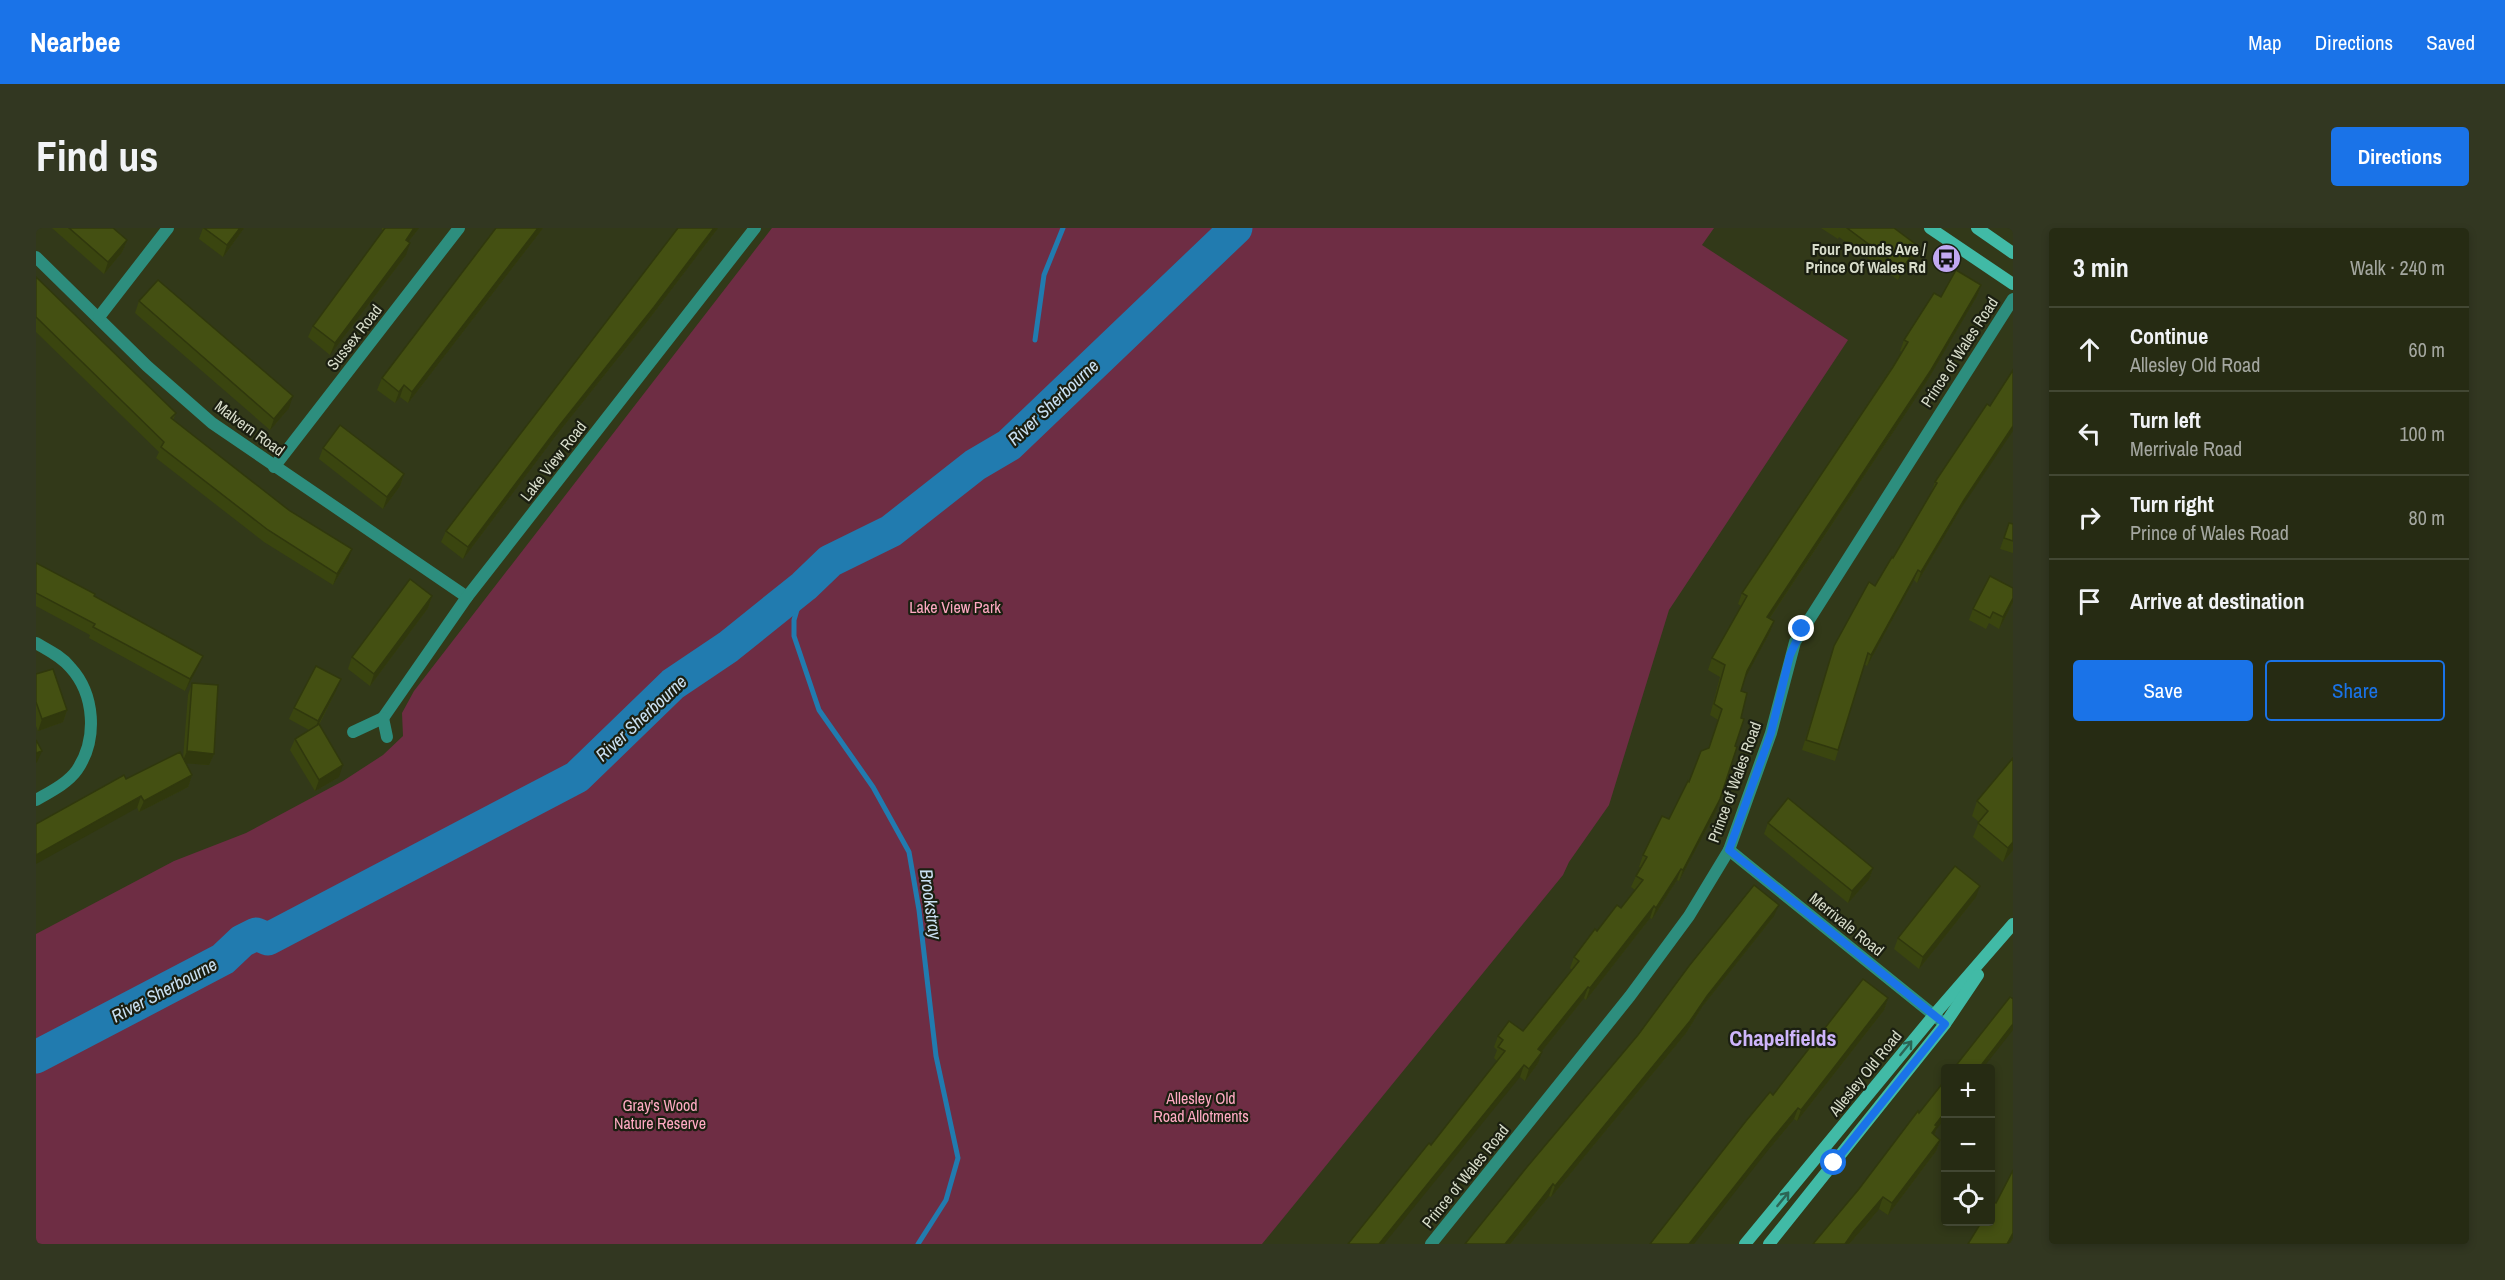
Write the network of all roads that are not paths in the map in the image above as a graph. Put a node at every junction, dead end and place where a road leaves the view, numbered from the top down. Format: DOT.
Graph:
graph roads {
  1 [pos="168,228"];
  2 [pos="459,228"];
  3 [pos="755,228"];
  4 [pos="1929,228"];
  5 [pos="1977,228"];
  6 [pos="2013,253"];
  7 [pos="36,257"];
  8 [pos="2013,284"];
  9 [pos="2013,299"];
  10 [pos="99,317"];
  11 [pos="274,467"];
  12 [pos="468,597"];
  13 [pos="36,643"];
  14 [pos="383,717"];
  15 [pos="353,732"];
  16 [pos="387,737"];
  17 [pos="36,800"];
  18 [pos="1729,850"];
  19 [pos="2013,925"];
  20 [pos="1934,1015"];
  21 [pos="1945,1024"];
  22 [pos="1431,1244"];
  23 [pos="1746,1244"];
  24 [pos="1768,1244"];
  1 -- 10 [label="street"];
  2 -- 11 [label="street, Sussex Road"];
  3 -- 12 [label="street, Lake View Road"];
  4 -- 8 [label="main road"];
  5 -- 6 [label="main road"];
  7 -- 10 [label="street, Malvern Road"];
  9 -- 18 [label="street, Prince of Wales Road"];
  10 -- 11 [label="street, Malvern Road"];
  11 -- 12 [label="street, Malvern Road"];
  12 -- 14 [label="street, Lake View Road"];
  13 -- 17 [label="street"];
  14 -- 15 [label="street, Lake View Road"];
  14 -- 16 [label="street"];
  18 -- 20 [label="street, Merrivale Road"];
  18 -- 22 [label="street, Prince of Wales Road"];
  19 -- 20 [label="main road, Allesley Old Road"];
  19 -- 21 [label="main road, Allesley Old Road"];
  20 -- 21 [label="street, Merrivale Road"];
  23 -- 20 [label="main road, Allesley Old Road, one-way"];
  21 -- 24 [label="main road, Allesley Old Road"];
}
